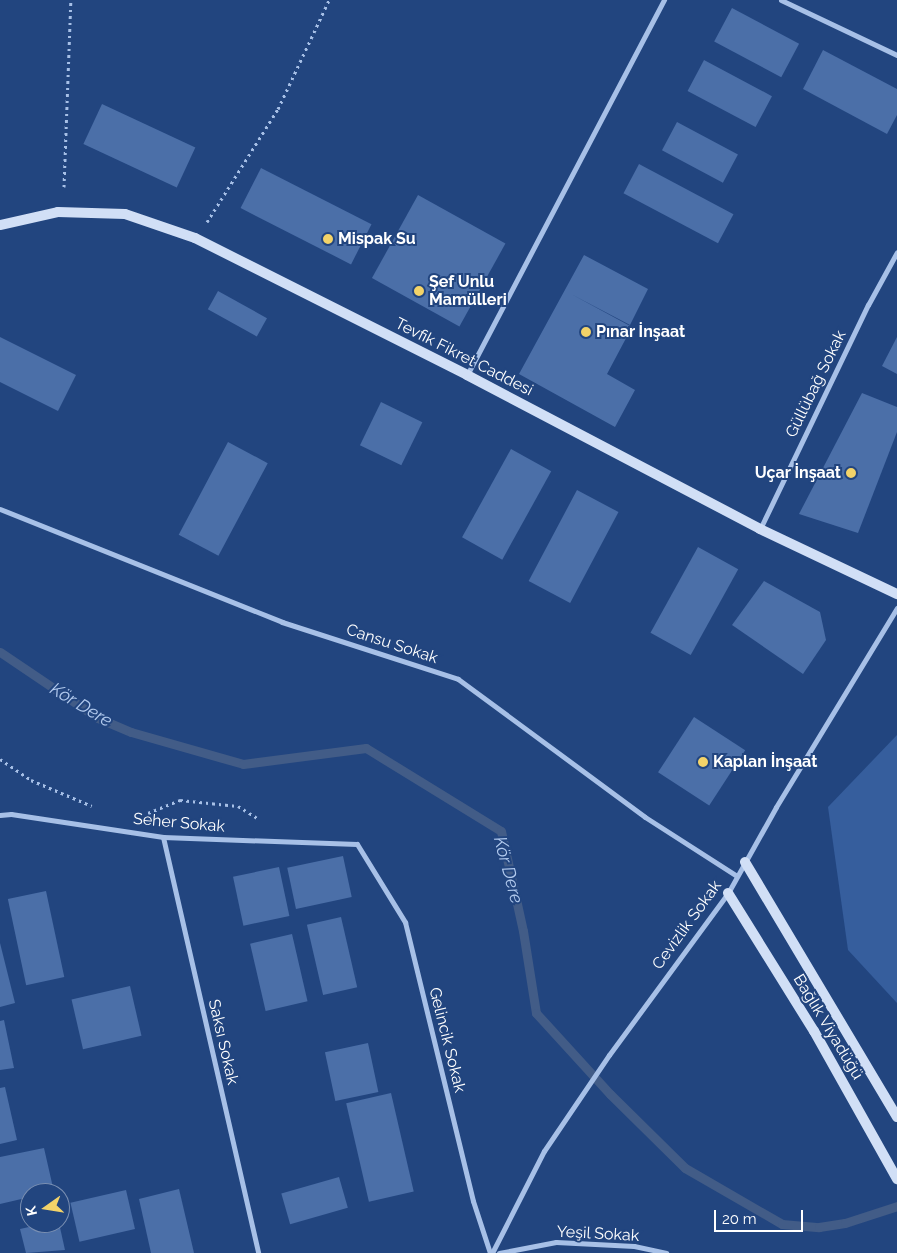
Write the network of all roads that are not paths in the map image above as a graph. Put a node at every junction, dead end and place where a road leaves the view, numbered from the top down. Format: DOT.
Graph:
graph roads {
  1 [pos="664,0"];
  2 [pos="781,0"];
  3 [pos="897,55"];
  4 [pos="0,225"];
  5 [pos="897,252"];
  6 [pos="468,375"];
  7 [pos="0,509"];
  8 [pos="760,529"];
  9 [pos="897,594"];
  10 [pos="897,608"];
  11 [pos="0,815"];
  12 [pos="163,837"];
  13 [pos="356,844"];
  14 [pos="745,862"];
  15 [pos="737,876"];
  16 [pos="728,893"];
  17 [pos="897,1117"];
  18 [pos="897,1179"];
  19 [pos="258,1253"];
  20 [pos="491,1253"];
  21 [pos="499,1253"];
  22 [pos="666,1253"];
  1 -- 6 [label="street"];
  2 -- 3 [label="street"];
  4 -- 6 [label="street, Tevfik Fikret Caddesi"];
  5 -- 8 [label="street, Güllübağ Sokak"];
  6 -- 8 [label="street, Tevfik Fikret Caddesi"];
  7 -- 15 [label="street, Cansu Sokak"];
  8 -- 9 [label="street, Tevfik Fikret Caddesi"];
  10 -- 14 [label="street, Cevizlik Sokak"];
  11 -- 12 [label="street, Seher Sokak"];
  12 -- 13 [label="street, Seher Sokak"];
  12 -- 19 [label="street, Saksı Sokak"];
  13 -- 20 [label="street, Gelincik Sokak"];
  14 -- 15 [label="street, Cevizlik Sokak"];
  14 -- 17 [label="street, Bağlık Viyadüğü"];
  15 -- 16 [label="street, Cevizlik Sokak"];
  16 -- 18 [label="street, Bağlık Viyadüğü"];
  16 -- 20 [label="street, Cevizlik Sokak"];
  21 -- 22 [label="street, Yeşil Sokak"];
}
